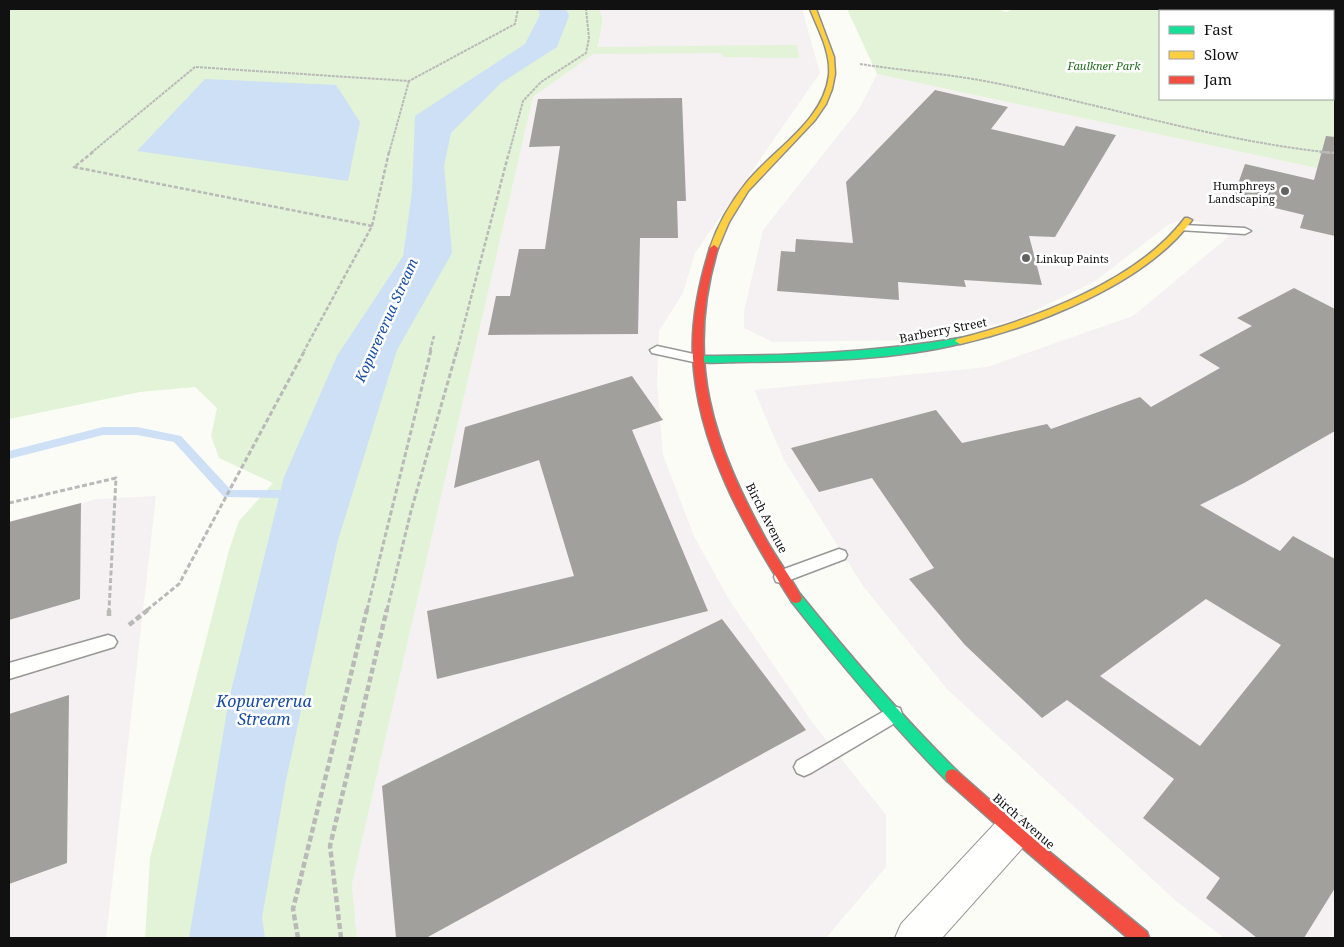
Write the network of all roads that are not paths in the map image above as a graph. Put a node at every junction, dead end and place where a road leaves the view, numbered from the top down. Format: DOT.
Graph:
graph roads {
  1 [pos="813,9"];
  2 [pos="1186,224"];
  3 [pos="1245,231"];
  4 [pos="656,350"];
  5 [pos="698,360"];
  6 [pos="839,555"];
  7 [pos="782,577"];
  8 [pos="108,642"];
  9 [pos="9,671"];
  10 [pos="893,714"];
  11 [pos="804,767"];
  12 [pos="1013,831"];
  13 [pos="915,938"];
  14 [pos="1141,938"];
  1 -- 5 [label="street, Birch Avenue"];
  2 -- 3 [label="lane"];
  2 -- 5 [label="street, Barberry Street"];
  4 -- 5 [label="lane"];
  5 -- 7 [label="street, Birch Avenue"];
  6 -- 7 [label="lane"];
  7 -- 10 [label="street, Birch Avenue"];
  8 -- 9 [label="lane"];
  10 -- 11 [label="lane"];
  10 -- 12 [label="street, Birch Avenue"];
  12 -- 13 [label="street"];
  12 -- 14 [label="street, Birch Avenue"];
}
